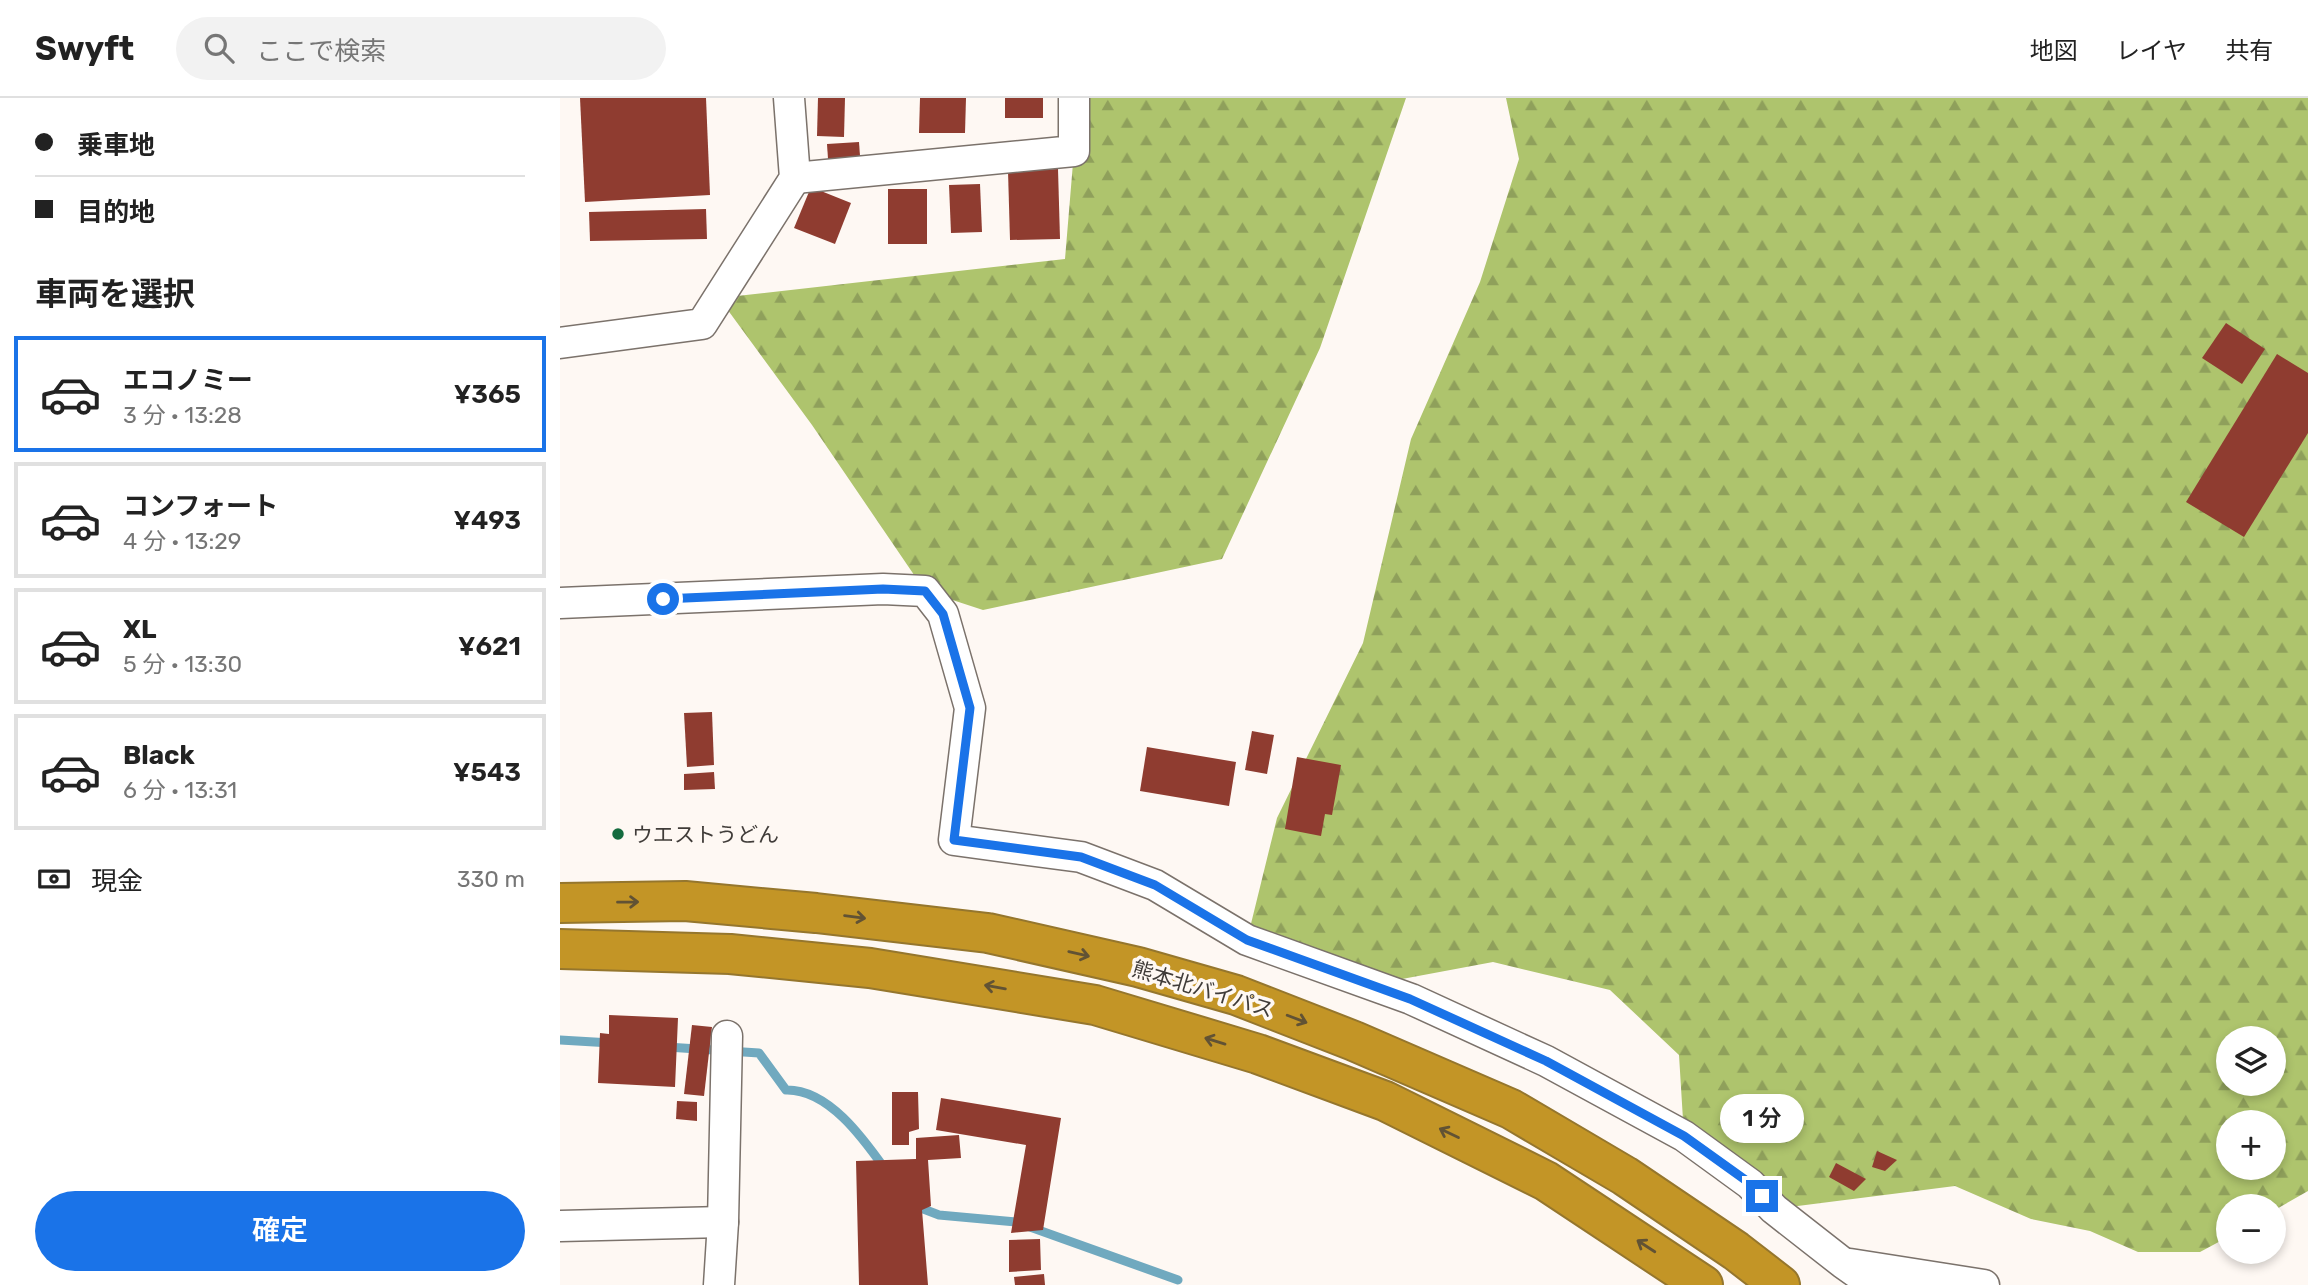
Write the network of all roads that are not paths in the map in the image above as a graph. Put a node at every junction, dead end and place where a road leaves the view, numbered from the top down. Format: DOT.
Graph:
graph roads {
  1 [pos="789,98"];
  2 [pos="1074,98"];
  3 [pos="795,178"];
  4 [pos="560,343"];
  5 [pos="560,603"];
  6 [pos="560,903"];
  7 [pos="560,949"];
  8 [pos="727,1036"];
  9 [pos="723,1222"];
  10 [pos="560,1226"];
  11 [pos="1843,1263"];
  12 [pos="719,1285"];
  13 [pos="1703,1285"];
  14 [pos="1780,1285"];
  15 [pos="1874,1285"];
  16 [pos="1984,1285"];
  1 -- 3 [label="street"];
  2 -- 3 [label="street"];
  3 -- 4 [label="street"];
  5 -- 11 [label="street"];
  6 -- 14 [label="highway, 熊本北バイパス, one-way"];
  13 -- 7 [label="highway, one-way"];
  8 -- 9 [label="street"];
  9 -- 10 [label="street"];
  9 -- 12 [label="street"];
  11 -- 15 [label="street"];
  11 -- 16 [label="street"];
}
